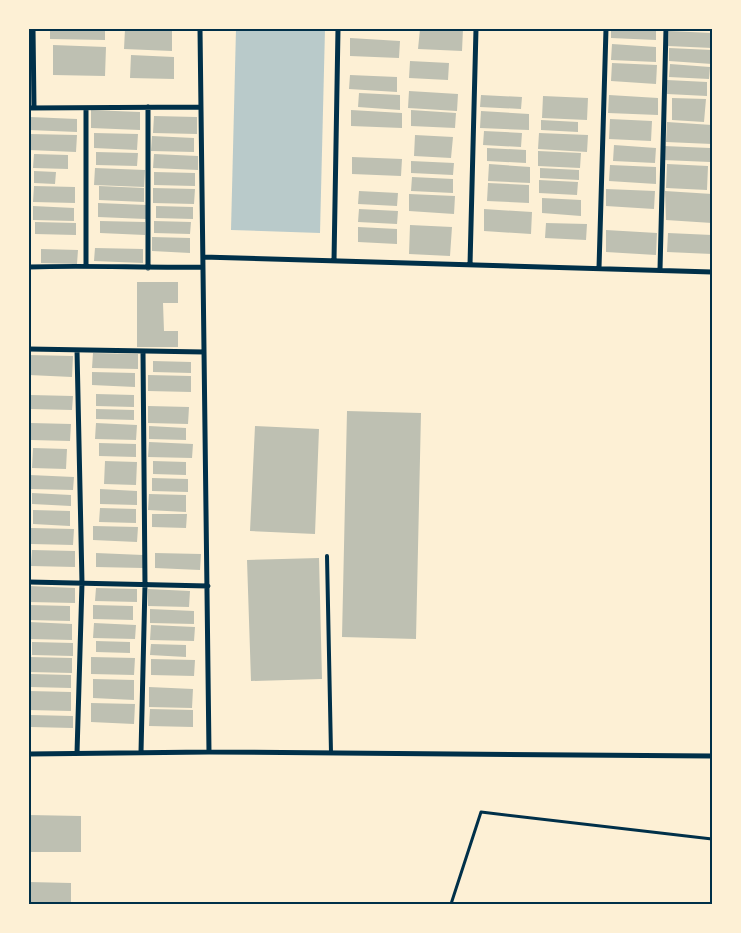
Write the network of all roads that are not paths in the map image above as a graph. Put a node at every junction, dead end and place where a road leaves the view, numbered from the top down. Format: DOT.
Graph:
graph roads {
  1 [pos="33,29"];
  2 [pos="200,29"];
  3 [pos="338,29"];
  4 [pos="476,29"];
  5 [pos="606,29"];
  6 [pos="666,29"];
  7 [pos="148,107"];
  8 [pos="201,107"];
  9 [pos="31,108"];
  10 [pos="86,108"];
  11 [pos="203,257"];
  12 [pos="334,261"];
  13 [pos="86,265"];
  14 [pos="470,265"];
  15 [pos="29,267"];
  16 [pos="148,268"];
  17 [pos="203,268"];
  18 [pos="599,268"];
  19 [pos="660,270"];
  20 [pos="712,272"];
  21 [pos="29,349"];
  22 [pos="77,350"];
  23 [pos="143,352"];
  24 [pos="204,352"];
  25 [pos="327,556"];
  26 [pos="29,582"];
  27 [pos="82,583"];
  28 [pos="145,585"];
  29 [pos="208,586"];
  30 [pos="141,752"];
  31 [pos="209,752"];
  32 [pos="78,753"];
  33 [pos="331,753"];
  34 [pos="29,754"];
  35 [pos="712,756"];
  1 -- 9 [label="street"];
  2 -- 8 [label="street"];
  3 -- 12 [label="street"];
  4 -- 14 [label="street"];
  5 -- 18 [label="street"];
  6 -- 19 [label="street"];
  7 -- 8 [label="street"];
  7 -- 10 [label="street"];
  7 -- 16 [label="street"];
  8 -- 11 [label="street"];
  9 -- 10 [label="street"];
  10 -- 13 [label="street"];
  11 -- 12 [label="street"];
  11 -- 17 [label="street"];
  12 -- 14 [label="street"];
  13 -- 15 [label="street"];
  13 -- 16 [label="street"];
  14 -- 18 [label="street"];
  16 -- 17 [label="street"];
  17 -- 24 [label="street"];
  18 -- 19 [label="street"];
  19 -- 20 [label="street"];
  21 -- 22 [label="street"];
  22 -- 23 [label="street"];
  22 -- 27 [label="street"];
  23 -- 24 [label="street"];
  23 -- 28 [label="street"];
  24 -- 29 [label="street"];
  25 -- 33 [label="lane"];
  26 -- 27 [label="street"];
  27 -- 28 [label="street"];
  27 -- 32 [label="street"];
  28 -- 29 [label="street"];
  28 -- 30 [label="street"];
  29 -- 31 [label="street"];
  30 -- 31 [label="street"];
  30 -- 32 [label="street"];
  31 -- 33 [label="street"];
  32 -- 34 [label="street"];
  33 -- 35 [label="street"];
}
